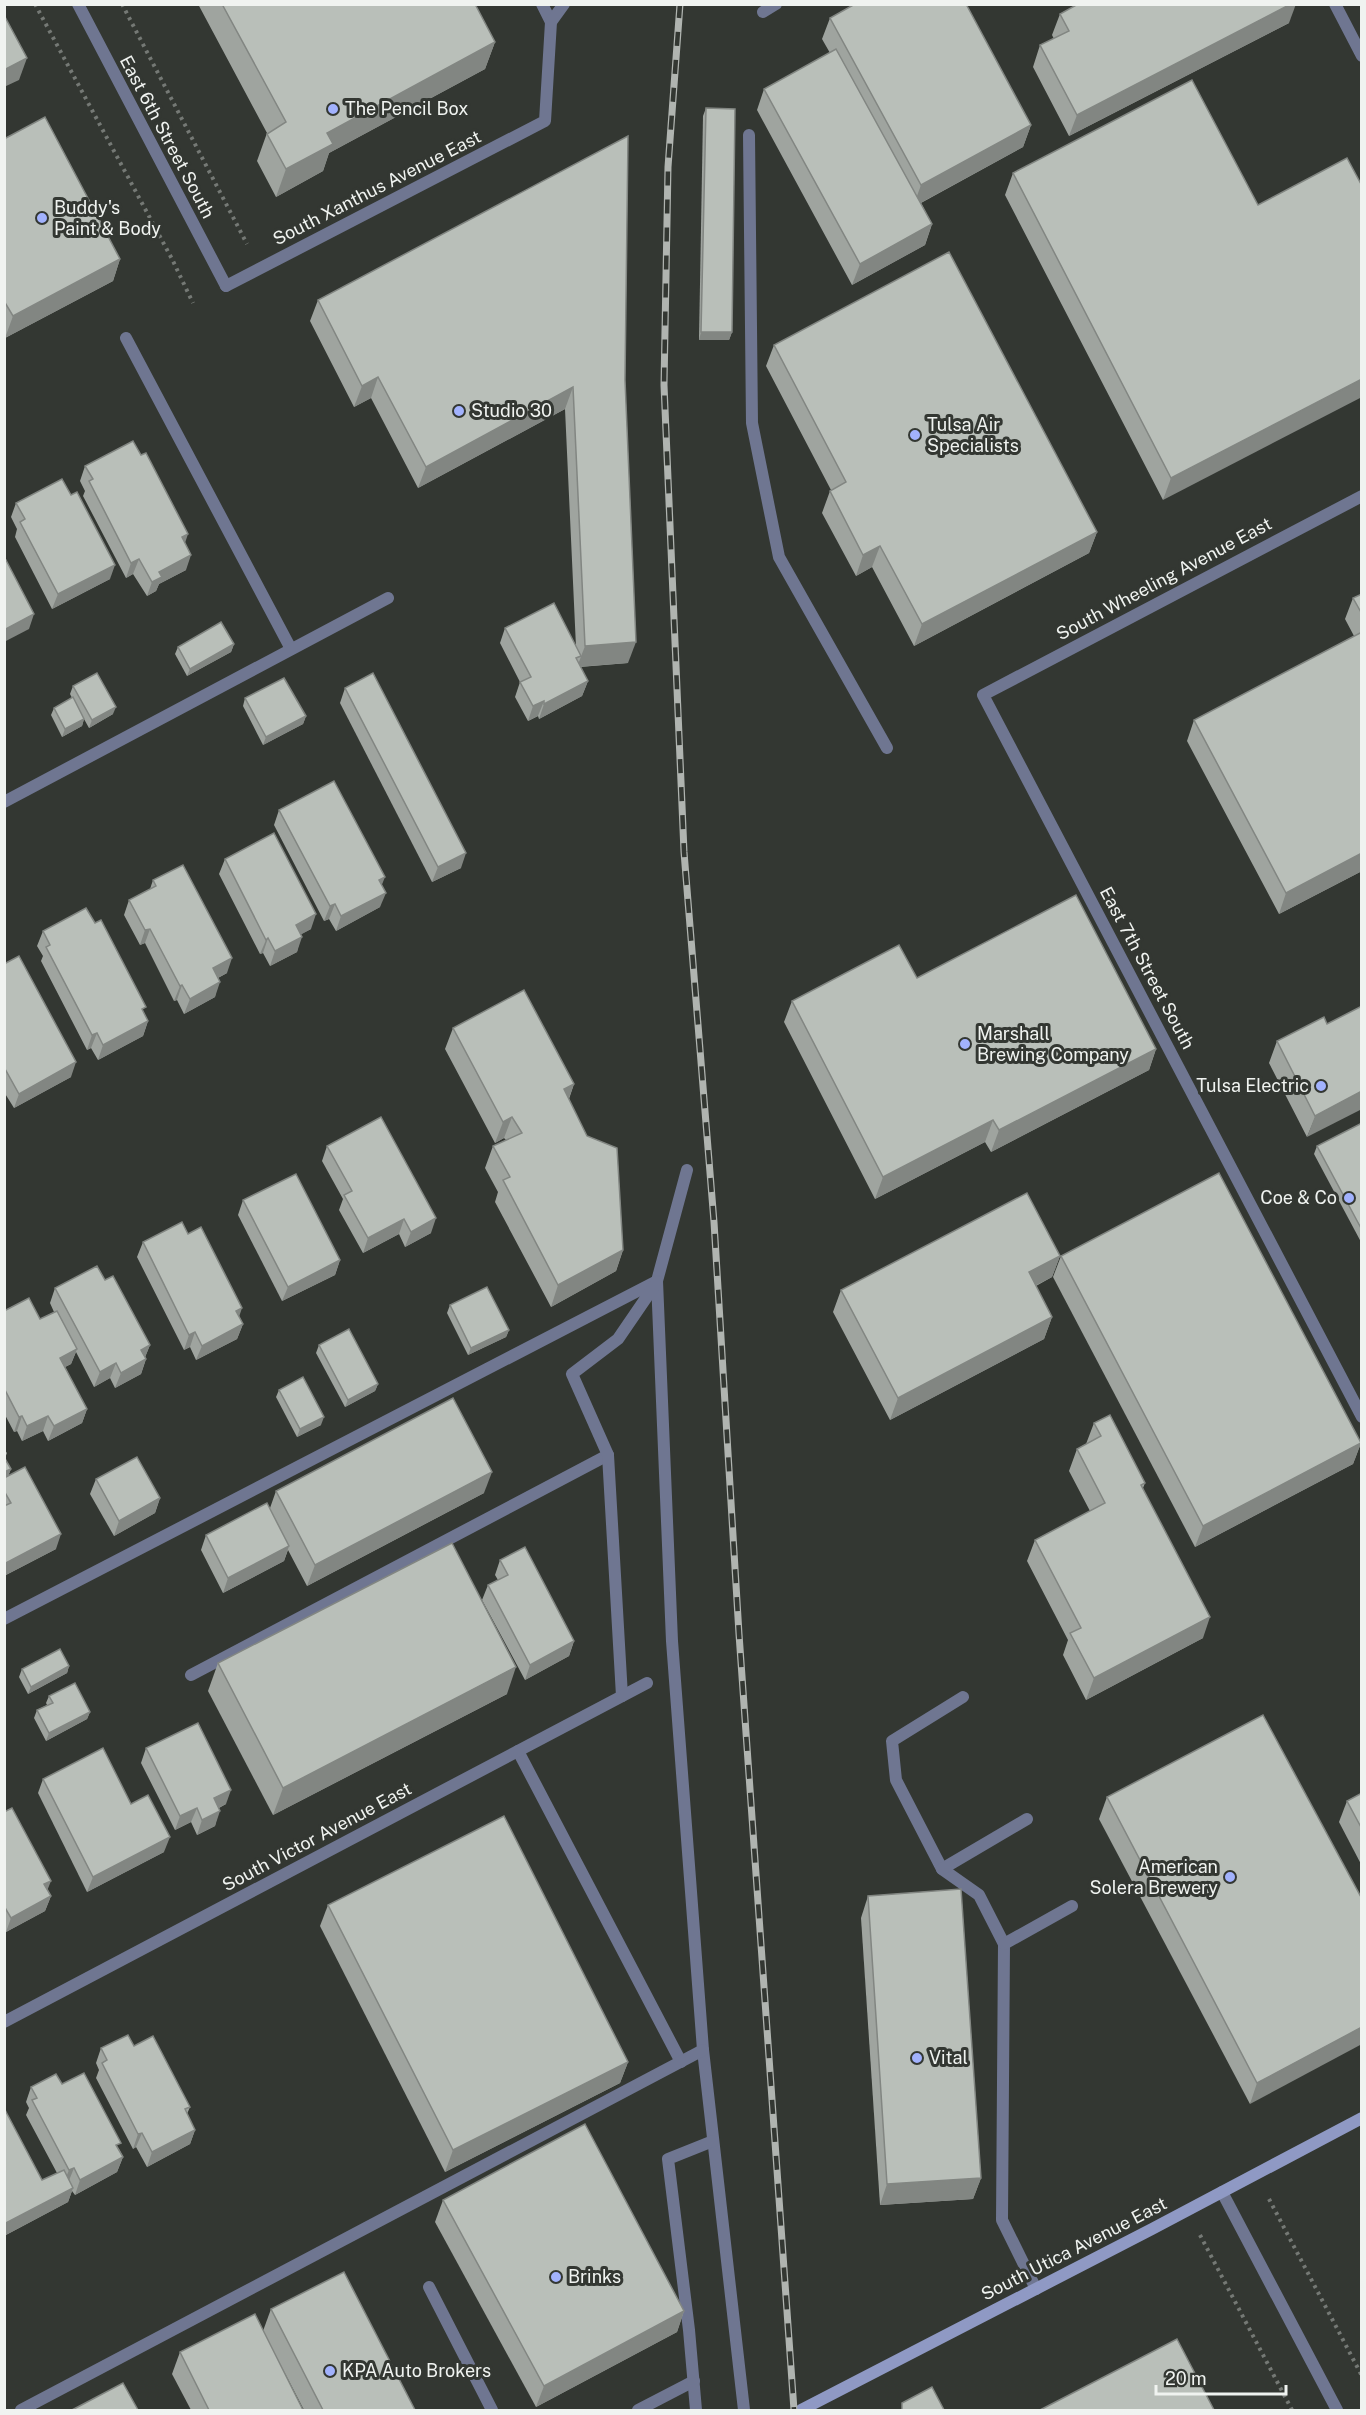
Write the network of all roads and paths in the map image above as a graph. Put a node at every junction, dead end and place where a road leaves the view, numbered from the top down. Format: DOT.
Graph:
graph roads {
  1 [pos="35,4"];
  2 [pos="78,4"];
  3 [pos="122,4"];
  4 [pos="542,4"];
  5 [pos="564,4"];
  6 [pos="776,4"];
  7 [pos="1335,4"];
  8 [pos="763,12"];
  9 [pos="551,22"];
  10 [pos="1362,56"];
  11 [pos="748,135"];
  12 [pos="260,268"];
  13 [pos="225,286"];
  14 [pos="193,303"];
  15 [pos="126,338"];
  16 [pos="1362,496"];
  17 [pos="388,598"];
  18 [pos="291,649"];
  19 [pos="983,695"];
  20 [pos="887,748"];
  21 [pos="4,802"];
  22 [pos="687,1170"];
  23 [pos="657,1281"];
  24 [pos="1362,1417"];
  25 [pos="608,1455"];
  26 [pos="4,1619"];
  27 [pos="191,1675"];
  28 [pos="647,1683"];
  29 [pos="622,1696"];
  30 [pos="963,1697"];
  31 [pos="518,1751"];
  32 [pos="1027,1819"];
  33 [pos="942,1869"];
  34 [pos="1072,1906"];
  35 [pos="1004,1944"];
  36 [pos="4,2022"];
  37 [pos="703,2050"];
  38 [pos="681,2062"];
  39 [pos="1362,2118"];
  40 [pos="713,2141"];
  41 [pos="1256,2174"];
  42 [pos="1222,2192"];
  43 [pos="1187,2210"];
  44 [pos="429,2287"];
  45 [pos="1036,2289"];
  46 [pos="1362,2376"];
  47 [pos="694,2381"];
  48 [pos="21,2410"];
  49 [pos="492,2410"];
  50 [pos="638,2410"];
  51 [pos="696,2410"];
  52 [pos="744,2410"];
  53 [pos="801,2410"];
  54 [pos="1292,2410"];
  55 [pos="1337,2410"];
  1 -- 14 [label="path"];
  2 -- 13 [label="street, East 6th Street South"];
  3 -- 12 [label="path, East 6th Street South"];
  4 -- 9 [label="street"];
  5 -- 9 [label="street"];
  6 -- 8 [label="street"];
  7 -- 10 [label="street"];
  9 -- 12 [label="street, South Xanthus Avenue East"];
  11 -- 20 [label="street"];
  12 -- 13 [label="street, South Xanthus Avenue East"];
  15 -- 18 [label="street"];
  16 -- 19 [label="street, South Wheeling Avenue East"];
  17 -- 18 [label="street"];
  18 -- 21 [label="street"];
  19 -- 24 [label="street, East 7th Street South"];
  22 -- 23 [label="street"];
  23 -- 25 [label="street"];
  23 -- 26 [label="street"];
  23 -- 37 [label="street"];
  25 -- 27 [label="street"];
  25 -- 29 [label="street"];
  28 -- 29 [label="street, South Victor Avenue East"];
  29 -- 31 [label="street, South Victor Avenue East"];
  30 -- 33 [label="street"];
  31 -- 36 [label="street, South Victor Avenue East"];
  31 -- 38 [label="street"];
  32 -- 33 [label="street"];
  33 -- 35 [label="street"];
  34 -- 35 [label="street"];
  35 -- 45 [label="street"];
  37 -- 38 [label="street"];
  37 -- 40 [label="street"];
  38 -- 48 [label="street"];
  39 -- 41 [label="main road, South Utica Avenue East"];
  40 -- 47 [label="street"];
  40 -- 52 [label="street"];
  41 -- 42 [label="main road, South Utica Avenue East"];
  41 -- 46 [label="path"];
  42 -- 43 [label="main road, South Utica Avenue East"];
  42 -- 55 [label="street"];
  43 -- 45 [label="main road, South Utica Avenue East"];
  43 -- 54 [label="path"];
  44 -- 49 [label="street"];
  45 -- 53 [label="main road, South Utica Avenue East"];
  47 -- 50 [label="street"];
  47 -- 51 [label="street"];
}
